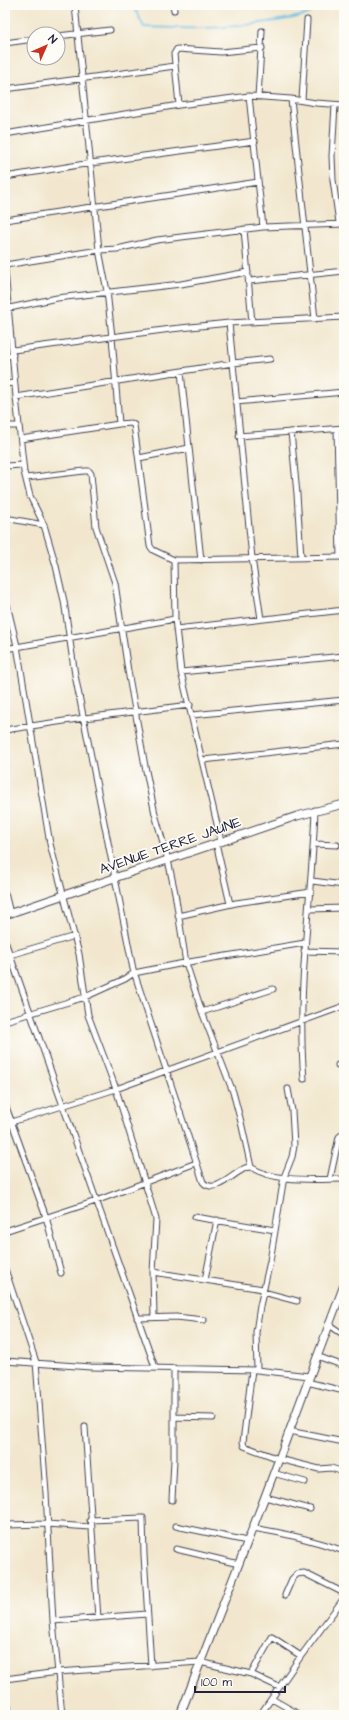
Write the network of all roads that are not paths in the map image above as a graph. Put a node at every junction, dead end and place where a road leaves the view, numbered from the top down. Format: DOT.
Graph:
graph roads {
  1 [pos="75,5"];
  2 [pos="307,20"];
  3 [pos="110,30"];
  4 [pos="262,31"];
  5 [pos="78,33"];
  6 [pos="66,35"];
  7 [pos="26,40"];
  8 [pos="5,43"];
  9 [pos="262,48"];
  10 [pos="175,66"];
  11 [pos="83,78"];
  12 [pos="5,89"];
  13 [pos="249,96"];
  14 [pos="258,97"];
  15 [pos="292,99"];
  16 [pos="302,100"];
  17 [pos="335,105"];
  18 [pos="344,105"];
  19 [pos="180,106"];
  20 [pos="87,121"];
  21 [pos="5,134"];
  22 [pos="255,141"];
  23 [pos="91,163"];
  24 [pos="5,177"];
  25 [pos="258,182"];
  26 [pos="95,207"];
  27 [pos="5,220"];
  28 [pos="304,224"];
  29 [pos="341,224"];
  30 [pos="263,227"];
  31 [pos="244,229"];
  32 [pos="99,250"];
  33 [pos="5,265"];
  34 [pos="5,270"];
  35 [pos="344,271"];
  36 [pos="248,272"];
  37 [pos="311,276"];
  38 [pos="250,281"];
  39 [pos="107,291"];
  40 [pos="7,309"];
  41 [pos="344,318"];
  42 [pos="315,319"];
  43 [pos="229,323"];
  44 [pos="252,323"];
  45 [pos="112,337"];
  46 [pos="13,353"];
  47 [pos="5,356"];
  48 [pos="270,359"];
  49 [pos="233,363"];
  50 [pos="181,372"];
  51 [pos="116,382"];
  52 [pos="14,383"];
  53 [pos="5,384"];
  54 [pos="344,392"];
  55 [pos="16,397"];
  56 [pos="236,402"];
  57 [pos="119,424"];
  58 [pos="5,426"];
  59 [pos="19,426"];
  60 [pos="344,428"];
  61 [pos="337,429"];
  62 [pos="291,432"];
  63 [pos="239,436"];
  64 [pos="21,439"];
  65 [pos="189,448"];
  66 [pos="139,458"];
  67 [pos="23,465"];
  68 [pos="5,466"];
  69 [pos="26,478"];
  70 [pos="5,518"];
  71 [pos="44,525"];
  72 [pos="301,557"];
  73 [pos="342,557"];
  74 [pos="252,558"];
  75 [pos="174,560"];
  76 [pos="201,560"];
  77 [pos="5,596"];
  78 [pos="344,610"];
  79 [pos="175,619"];
  80 [pos="261,619"];
  81 [pos="121,629"];
  82 [pos="176,629"];
  83 [pos="69,638"];
  84 [pos="17,646"];
  85 [pos="5,649"];
  86 [pos="344,656"];
  87 [pos="182,672"];
  88 [pos="344,700"];
  89 [pos="190,705"];
  90 [pos="136,712"];
  91 [pos="192,715"];
  92 [pos="84,718"];
  93 [pos="30,726"];
  94 [pos="5,730"];
  95 [pos="344,744"];
  96 [pos="203,760"];
  97 [pos="344,804"];
  98 [pos="316,810"];
  99 [pos="219,842"];
  100 [pos="315,844"];
  101 [pos="337,845"];
  102 [pos="168,860"];
  103 [pos="114,877"];
  104 [pos="312,881"];
  105 [pos="344,885"];
  106 [pos="310,892"];
  107 [pos="5,893"];
  108 [pos="65,895"];
  109 [pos="230,904"];
  110 [pos="309,908"];
  111 [pos="344,908"];
  112 [pos="7,914"];
  113 [pos="178,916"];
  114 [pos="75,936"];
  115 [pos="5,941"];
  116 [pos="305,943"];
  117 [pos="304,951"];
  118 [pos="344,952"];
  119 [pos="10,955"];
  120 [pos="186,963"];
  121 [pos="134,973"];
  122 [pos="273,989"];
  123 [pos="85,997"];
  124 [pos="344,1006"];
  125 [pos="202,1012"];
  126 [pos="30,1014"];
  127 [pos="5,1021"];
  128 [pos="302,1021"];
  129 [pos="217,1053"];
  130 [pos="167,1071"];
  131 [pos="304,1079"];
  132 [pos="116,1089"];
  133 [pos="288,1089"];
  134 [pos="5,1104"];
  135 [pos="63,1105"];
  136 [pos="12,1122"];
  137 [pos="5,1124"];
  138 [pos="344,1133"];
  139 [pos="196,1163"];
  140 [pos="251,1166"];
  141 [pos="284,1177"];
  142 [pos="330,1179"];
  143 [pos="344,1179"];
  144 [pos="145,1183"];
  145 [pos="96,1201"];
  146 [pos="46,1217"];
  147 [pos="195,1217"];
  148 [pos="216,1220"];
  149 [pos="275,1230"];
  150 [pos="5,1231"];
  151 [pos="5,1269"];
  152 [pos="61,1272"];
  153 [pos="153,1272"];
  154 [pos="205,1280"];
  155 [pos="344,1285"];
  156 [pos="263,1291"];
  157 [pos="342,1294"];
  158 [pos="297,1301"];
  159 [pos="154,1317"];
  160 [pos="137,1318"];
  161 [pos="204,1320"];
  162 [pos="328,1324"];
  163 [pos="344,1335"];
  164 [pos="317,1356"];
  165 [pos="5,1361"];
  166 [pos="36,1362"];
  167 [pos="344,1366"];
  168 [pos="155,1367"];
  169 [pos="174,1368"];
  170 [pos="255,1370"];
  171 [pos="308,1379"];
  172 [pos="344,1391"];
  173 [pos="174,1416"];
  174 [pos="212,1418"];
  175 [pos="84,1427"];
  176 [pos="289,1431"];
  177 [pos="344,1442"];
  178 [pos="279,1459"];
  179 [pos="344,1472"];
  180 [pos="273,1473"];
  181 [pos="305,1482"];
  182 [pos="265,1497"];
  183 [pos="172,1500"];
  184 [pos="310,1509"];
  185 [pos="90,1520"];
  186 [pos="47,1524"];
  187 [pos="5,1526"];
  188 [pos="176,1526"];
  189 [pos="90,1527"];
  190 [pos="253,1528"];
  191 [pos="247,1542"];
  192 [pos="176,1549"];
  193 [pos="344,1551"];
  194 [pos="239,1564"];
  195 [pos="344,1593"];
  196 [pos="285,1595"];
  197 [pos="344,1598"];
  198 [pos="147,1614"];
  199 [pos="98,1618"];
  200 [pos="52,1621"];
  201 [pos="301,1656"];
  202 [pos="200,1662"];
  203 [pos="151,1666"];
  204 [pos="58,1672"];
  205 [pos="251,1674"];
  206 [pos="5,1679"];
  207 [pos="5,1682"];
  208 [pos="279,1687"];
  209 [pos="272,1699"];
  210 [pos="9,1715"];
  211 [pos="62,1715"];
  212 [pos="102,1715"];
  213 [pos="136,1715"];
  214 [pos="180,1715"];
  215 [pos="260,1715"];
  216 [pos="300,1715"];
  1 -- 5 [label="street"];
  2 -- 16 [label="street"];
  3 -- 5 [label="street"];
  4 -- 9 [label="street"];
  5 -- 6 [label="street"];
  5 -- 11 [label="street"];
  7 -- 8 [label="street"];
  9 -- 10 [label="street"];
  9 -- 14 [label="street"];
  10 -- 11 [label="street"];
  10 -- 19 [label="street"];
  11 -- 12 [label="street"];
  11 -- 20 [label="street"];
  13 -- 14 [label="street"];
  13 -- 19 [label="street"];
  13 -- 22 [label="street"];
  14 -- 15 [label="street"];
  15 -- 16 [label="street"];
  15 -- 28 [label="street"];
  16 -- 17 [label="street"];
  17 -- 18 [label="street"];
  17 -- 29 [label="street"];
  19 -- 20 [label="street"];
  20 -- 21 [label="street"];
  20 -- 23 [label="street"];
  22 -- 23 [label="street"];
  22 -- 25 [label="street"];
  23 -- 24 [label="street"];
  23 -- 26 [label="street"];
  25 -- 26 [label="street"];
  25 -- 30 [label="street"];
  26 -- 27 [label="street"];
  26 -- 32 [label="street"];
  28 -- 29 [label="street"];
  28 -- 30 [label="street"];
  28 -- 37 [label="street"];
  30 -- 31 [label="street"];
  31 -- 32 [label="street"];
  31 -- 36 [label="street"];
  32 -- 33 [label="street"];
  32 -- 39 [label="street"];
  34 -- 40 [label="street"];
  35 -- 37 [label="street"];
  36 -- 38 [label="street"];
  36 -- 39 [label="street"];
  37 -- 38 [label="street"];
  37 -- 42 [label="street"];
  38 -- 44 [label="street"];
  39 -- 40 [label="street"];
  39 -- 45 [label="street"];
  40 -- 46 [label="street"];
  41 -- 42 [label="street"];
  42 -- 44 [label="street"];
  43 -- 44 [label="street"];
  43 -- 45 [label="street"];
  43 -- 49 [label="street"];
  45 -- 46 [label="street"];
  45 -- 51 [label="street"];
  46 -- 47 [label="street"];
  46 -- 52 [label="street"];
  48 -- 49 [label="street"];
  49 -- 50 [label="street"];
  49 -- 56 [label="street"];
  50 -- 51 [label="street"];
  50 -- 65 [label="street"];
  51 -- 55 [label="street"];
  51 -- 57 [label="street"];
  52 -- 53 [label="street"];
  52 -- 55 [label="street"];
  54 -- 56 [label="street"];
  55 -- 59 [label="street"];
  56 -- 63 [label="street"];
  57 -- 64 [label="street"];
  57 -- 66 [label="street"];
  58 -- 59 [label="street"];
  59 -- 64 [label="street"];
  60 -- 61 [label="street"];
  61 -- 62 [label="street"];
  61 -- 73 [label="street"];
  62 -- 63 [label="street"];
  62 -- 72 [label="street"];
  63 -- 74 [label="street"];
  64 -- 67 [label="street"];
  65 -- 66 [label="street"];
  65 -- 76 [label="street"];
  66 -- 75 [label="street"];
  67 -- 68 [label="street"];
  67 -- 69 [label="street"];
  69 -- 71 [label="street"];
  69 -- 81 [label="street"];
  70 -- 71 [label="street"];
  71 -- 83 [label="street"];
  72 -- 73 [label="street"];
  72 -- 74 [label="street"];
  74 -- 76 [label="street"];
  74 -- 80 [label="street"];
  75 -- 76 [label="street"];
  75 -- 79 [label="street"];
  77 -- 84 [label="street"];
  78 -- 80 [label="street"];
  79 -- 81 [label="street"];
  79 -- 82 [label="street"];
  80 -- 82 [label="street"];
  81 -- 83 [label="street"];
  81 -- 90 [label="street"];
  82 -- 87 [label="street"];
  83 -- 84 [label="street"];
  83 -- 92 [label="street"];
  84 -- 85 [label="street"];
  84 -- 93 [label="street"];
  86 -- 87 [label="street"];
  87 -- 89 [label="street"];
  88 -- 91 [label="street"];
  89 -- 90 [label="street"];
  89 -- 91 [label="street"];
  90 -- 92 [label="street"];
  90 -- 102 [label="street"];
  91 -- 96 [label="street"];
  92 -- 93 [label="street"];
  92 -- 103 [label="street"];
  93 -- 94 [label="street"];
  93 -- 108 [label="street"];
  95 -- 96 [label="street"];
  96 -- 99 [label="street"];
  97 -- 98 [label="street, AVENUE TERRE JAUNE"];
  98 -- 99 [label="street, AVENUE TERRE JAUNE"];
  98 -- 100 [label="street"];
  99 -- 102 [label="street, AVENUE TERRE JAUNE"];
  99 -- 109 [label="street"];
  100 -- 101 [label="street"];
  100 -- 104 [label="street"];
  102 -- 103 [label="street, AVENUE TERRE JAUNE"];
  102 -- 113 [label="street"];
  103 -- 108 [label="street, AVENUE TERRE JAUNE"];
  103 -- 121 [label="street"];
  104 -- 105 [label="street"];
  104 -- 106 [label="street"];
  106 -- 109 [label="street"];
  106 -- 110 [label="street"];
  107 -- 112 [label="street"];
  108 -- 112 [label="street, AVENUE TERRE JAUNE"];
  108 -- 114 [label="street"];
  109 -- 113 [label="street"];
  110 -- 111 [label="street"];
  110 -- 116 [label="street"];
  113 -- 120 [label="street"];
  114 -- 119 [label="street"];
  114 -- 123 [label="street"];
  115 -- 119 [label="street"];
  116 -- 117 [label="street"];
  116 -- 120 [label="street"];
  117 -- 118 [label="street"];
  117 -- 128 [label="street"];
  119 -- 126 [label="street"];
  120 -- 121 [label="street"];
  120 -- 125 [label="street"];
  121 -- 123 [label="street"];
  121 -- 130 [label="street"];
  122 -- 125 [label="street"];
  123 -- 126 [label="street"];
  123 -- 132 [label="street"];
  124 -- 128 [label="street"];
  125 -- 129 [label="street"];
  126 -- 127 [label="street"];
  126 -- 135 [label="street"];
  128 -- 129 [label="street"];
  128 -- 131 [label="street"];
  129 -- 130 [label="street"];
  129 -- 140 [label="street"];
  130 -- 132 [label="street"];
  130 -- 139 [label="street"];
  132 -- 135 [label="street"];
  132 -- 144 [label="street"];
  133 -- 141 [label="street"];
  134 -- 136 [label="street"];
  135 -- 136 [label="street"];
  135 -- 145 [label="street"];
  136 -- 137 [label="street"];
  136 -- 146 [label="street"];
  138 -- 142 [label="street"];
  139 -- 140 [label="street"];
  139 -- 144 [label="street"];
  140 -- 141 [label="street"];
  141 -- 142 [label="street"];
  141 -- 149 [label="street"];
  142 -- 143 [label="street"];
  144 -- 145 [label="street"];
  144 -- 153 [label="street"];
  145 -- 146 [label="street"];
  145 -- 160 [label="street"];
  146 -- 150 [label="street"];
  146 -- 152 [label="street"];
  147 -- 148 [label="street"];
  148 -- 149 [label="street"];
  148 -- 154 [label="street"];
  149 -- 156 [label="street"];
  151 -- 166 [label="street"];
  153 -- 154 [label="street"];
  153 -- 159 [label="street"];
  154 -- 156 [label="street"];
  155 -- 157 [label="street"];
  156 -- 158 [label="street"];
  156 -- 170 [label="street"];
  157 -- 162 [label="street"];
  159 -- 160 [label="street"];
  159 -- 161 [label="street"];
  160 -- 168 [label="street"];
  162 -- 163 [label="street"];
  162 -- 164 [label="street"];
  164 -- 167 [label="street"];
  164 -- 171 [label="street"];
  165 -- 166 [label="street"];
  166 -- 168 [label="street"];
  166 -- 186 [label="street"];
  168 -- 169 [label="street"];
  169 -- 170 [label="street"];
  169 -- 173 [label="street"];
  170 -- 171 [label="street"];
  170 -- 178 [label="street"];
  171 -- 172 [label="street"];
  171 -- 176 [label="street"];
  173 -- 174 [label="street"];
  173 -- 183 [label="street"];
  175 -- 185 [label="street"];
  176 -- 177 [label="street"];
  176 -- 178 [label="street"];
  178 -- 179 [label="street"];
  178 -- 180 [label="street"];
  180 -- 181 [label="street"];
  180 -- 182 [label="street"];
  182 -- 184 [label="street"];
  182 -- 190 [label="street"];
  185 -- 189 [label="street"];
  185 -- 198 [label="street"];
  186 -- 187 [label="street"];
  186 -- 189 [label="street"];
  186 -- 200 [label="street"];
  188 -- 191 [label="street"];
  189 -- 199 [label="street"];
  190 -- 191 [label="street"];
  190 -- 193 [label="street"];
  191 -- 194 [label="street"];
  192 -- 194 [label="street"];
  194 -- 202 [label="street"];
  195 -- 196 [label="street"];
  197 -- 201 [label="street"];
  198 -- 199 [label="street"];
  198 -- 203 [label="street"];
  199 -- 200 [label="street"];
  200 -- 204 [label="street"];
  201 -- 205 [label="street"];
  201 -- 208 [label="street"];
  202 -- 203 [label="street"];
  202 -- 205 [label="street"];
  202 -- 214 [label="street"];
  203 -- 204 [label="street"];
  204 -- 206 [label="street"];
  204 -- 211 [label="street"];
  205 -- 208 [label="street"];
  207 -- 210 [label="street"];
  208 -- 209 [label="street"];
  209 -- 215 [label="street"];
  209 -- 216 [label="street"];
  212 -- 213 [label="street"];
}
